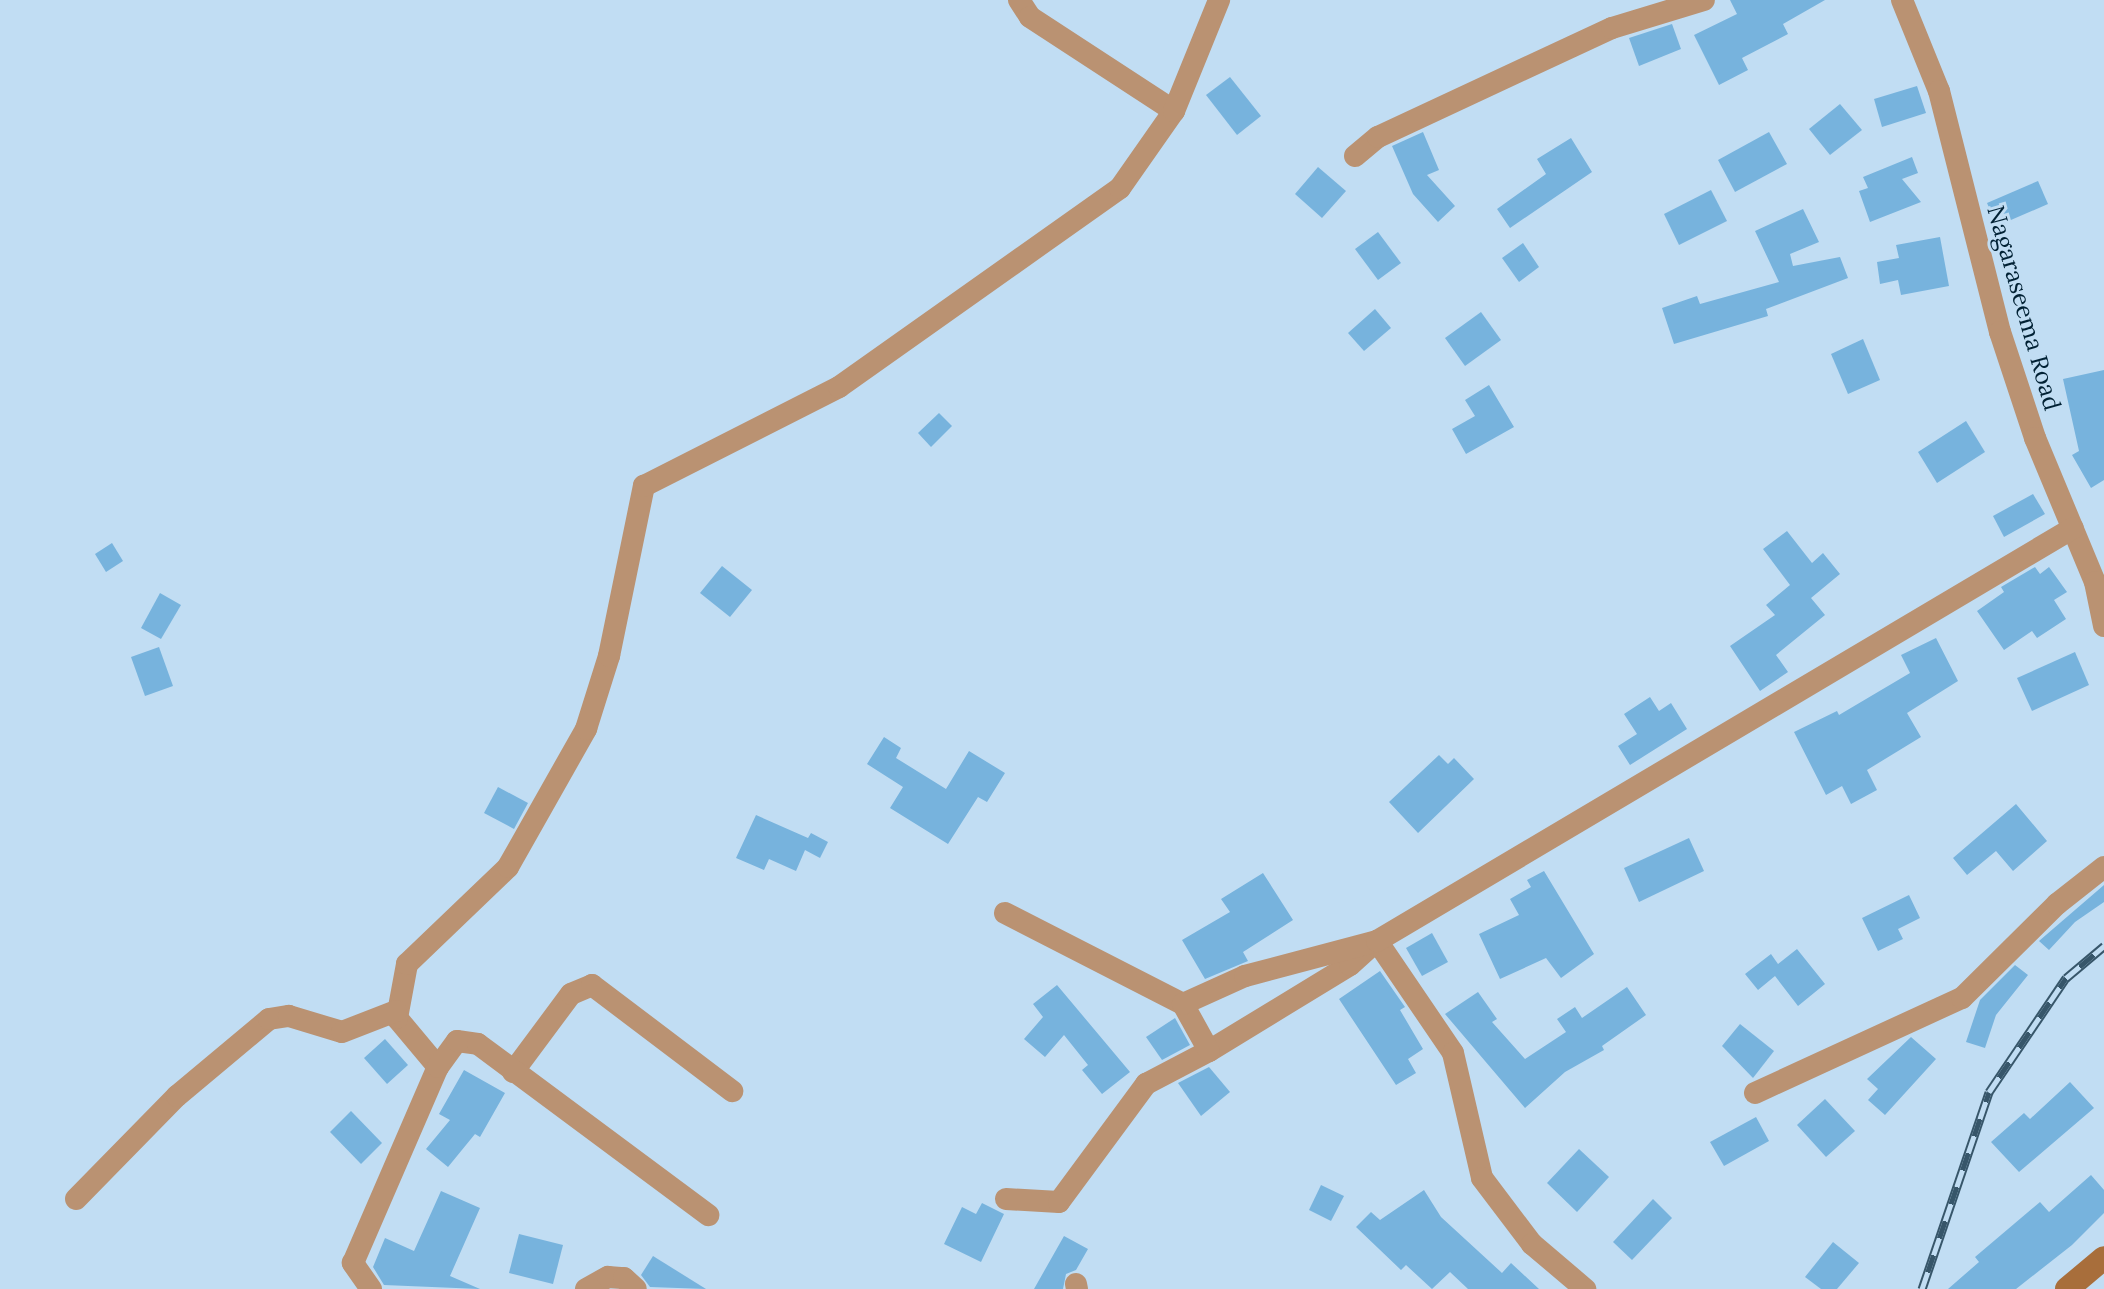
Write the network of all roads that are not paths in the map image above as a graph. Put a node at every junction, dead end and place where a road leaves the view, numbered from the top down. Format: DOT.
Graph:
graph roads {
  1 [pos="1019,0"];
  2 [pos="1219,0"];
  3 [pos="1704,0"];
  4 [pos="1902,0"];
  5 [pos="1174,111"];
  6 [pos="1355,156"];
  7 [pos="2073,528"];
  8 [pos="2104,626"];
  9 [pos="2104,867"];
  10 [pos="1005,913"];
  11 [pos="1377,941"];
  12 [pos="1183,1004"];
  13 [pos="396,1011"];
  14 [pos="1209,1051"];
  15 [pos="438,1067"];
  16 [pos="513,1072"];
  17 [pos="732,1091"];
  18 [pos="1755,1093"];
  19 [pos="76,1199"];
  20 [pos="1006,1199"];
  21 [pos="708,1215"];
  22 [pos="2104,1258"];
  23 [pos="371,1289"];
  24 [pos="586,1289"];
  25 [pos="636,1289"];
  26 [pos="1585,1289"];
  27 [pos="2067,1289"];
  1 -- 5 [label="street"];
  2 -- 5 [label="street"];
  3 -- 6 [label="street"];
  4 -- 7 [label="street, Nagaraseema Road"];
  5 -- 13 [label="street"];
  7 -- 8 [label="street, Nagaraseema Road"];
  7 -- 11 [label="street"];
  9 -- 18 [label="street"];
  10 -- 12 [label="street"];
  11 -- 12 [label="street"];
  11 -- 14 [label="street"];
  11 -- 26 [label="street"];
  12 -- 14 [label="street"];
  13 -- 15 [label="street"];
  13 -- 19 [label="street"];
  14 -- 20 [label="street"];
  15 -- 16 [label="street"];
  15 -- 23 [label="street"];
  16 -- 17 [label="street"];
  16 -- 21 [label="street"];
  22 -- 27 [label="street"];
  24 -- 25 [label="street"];
}
